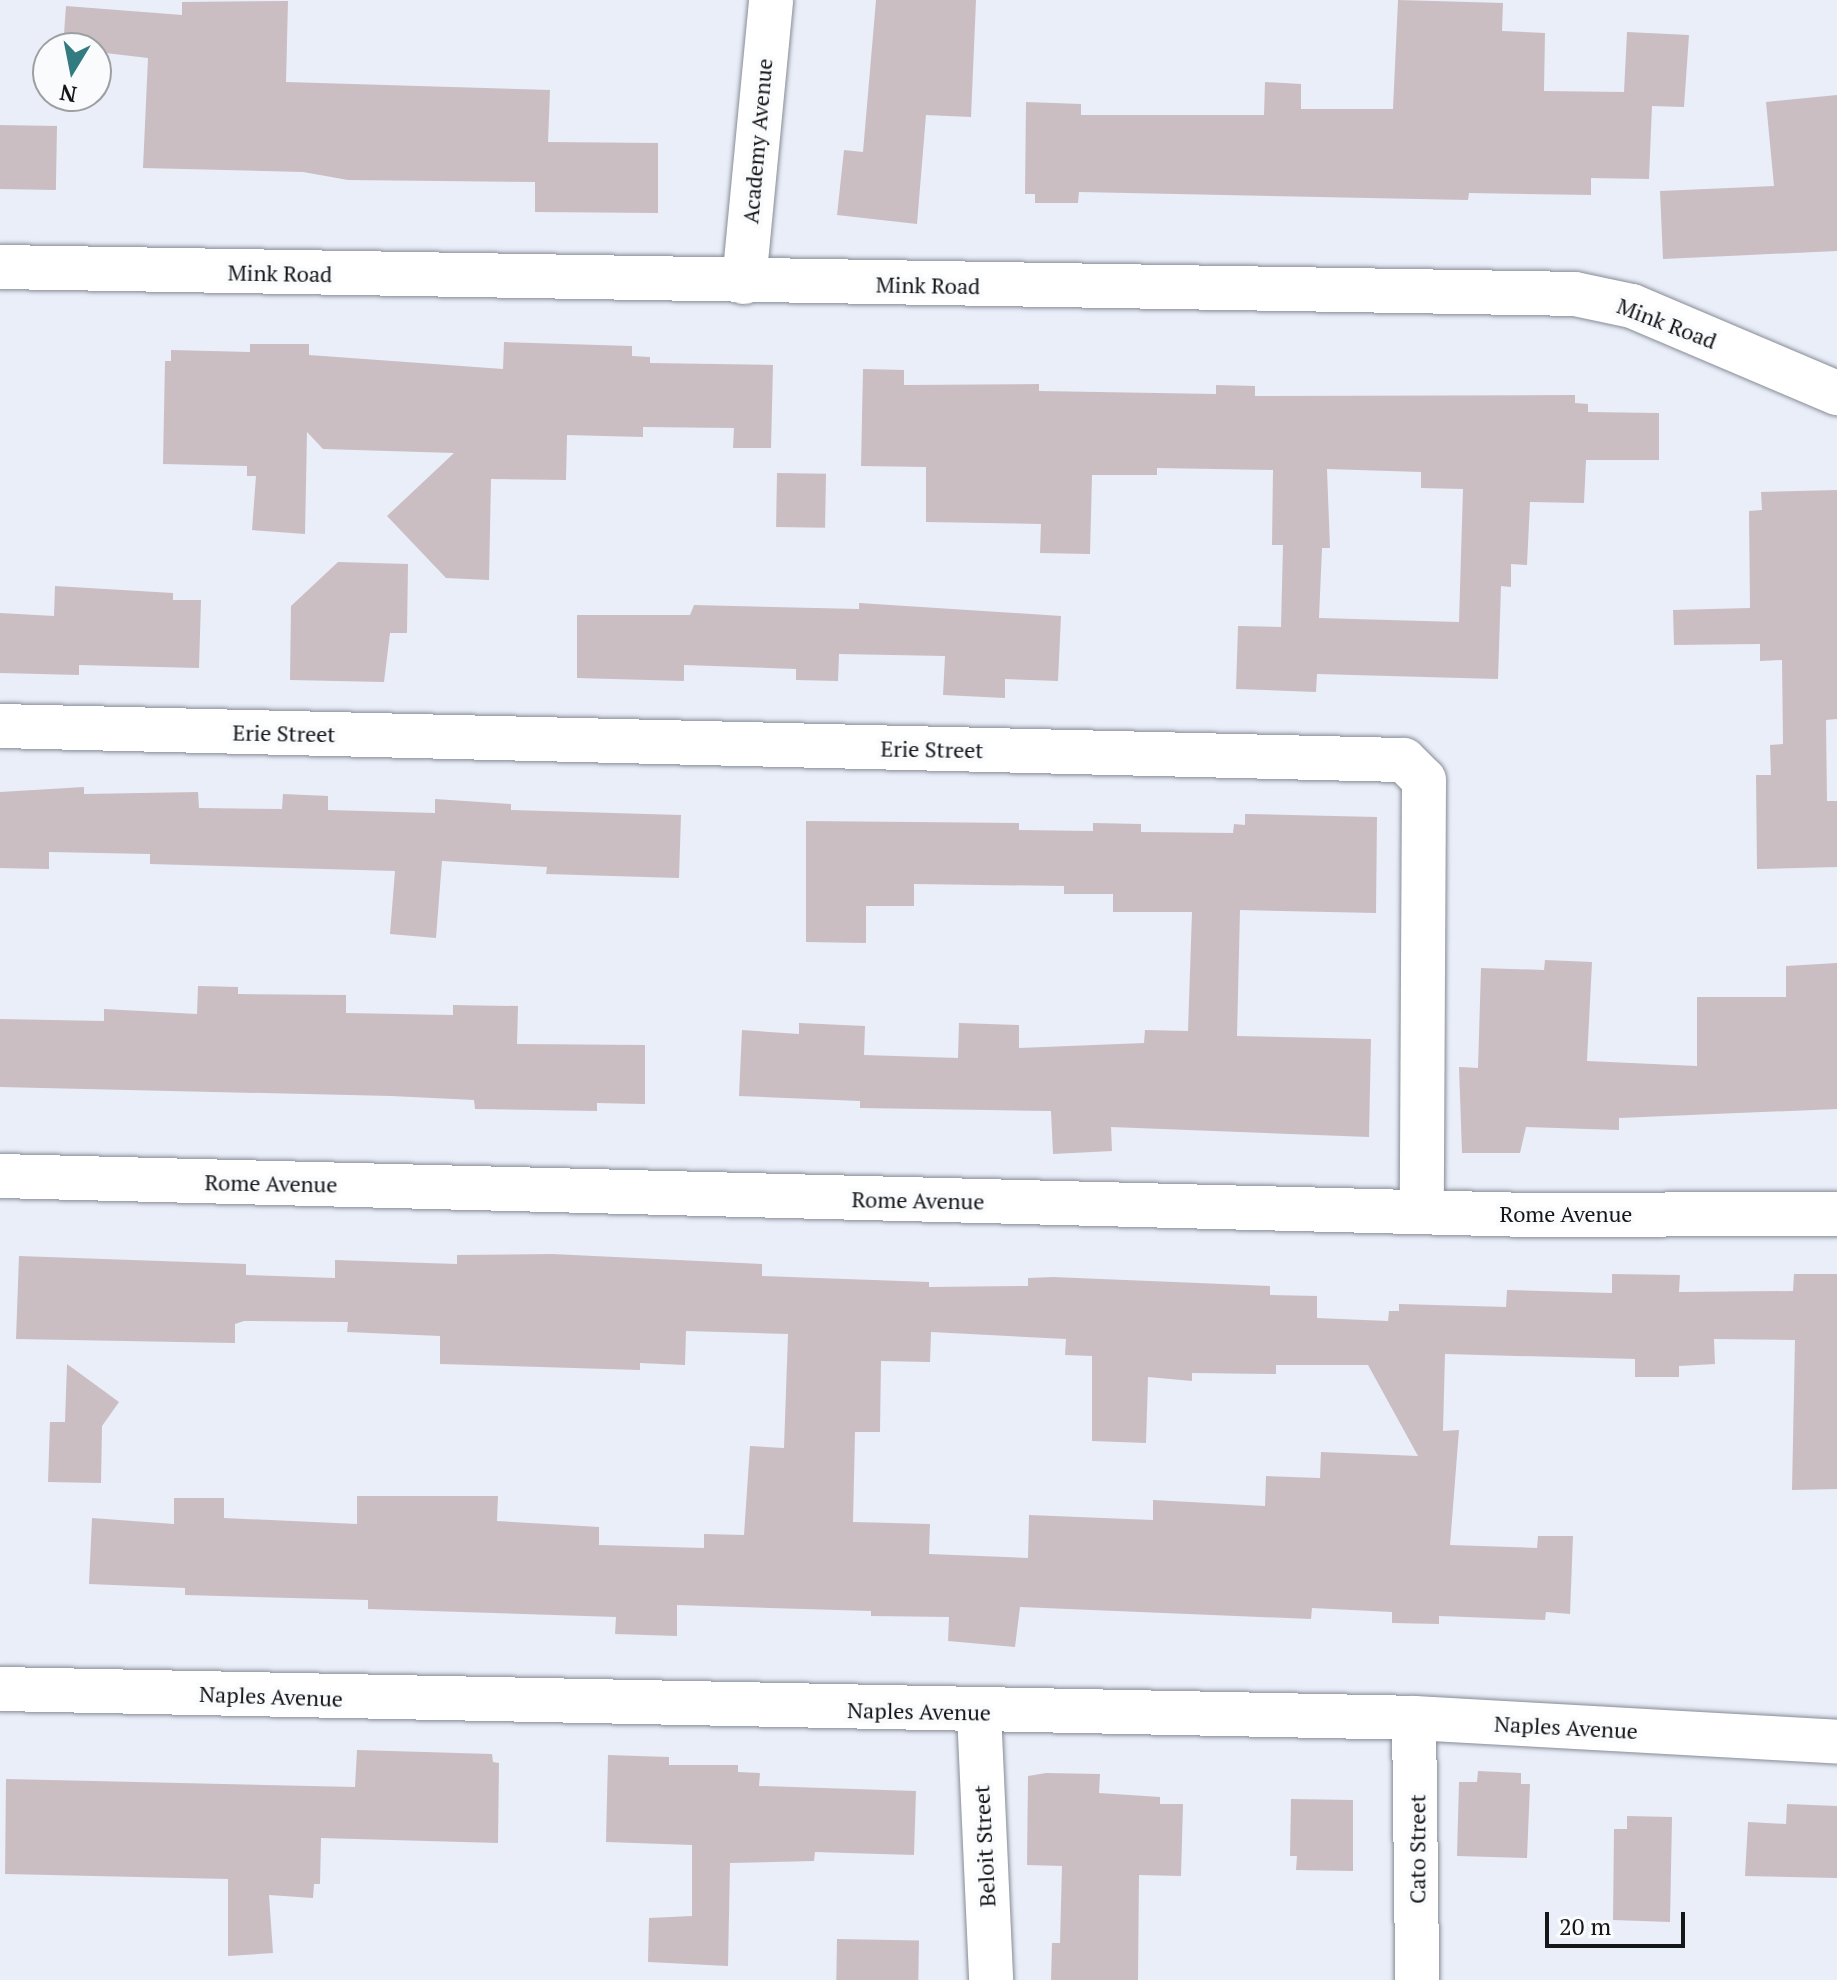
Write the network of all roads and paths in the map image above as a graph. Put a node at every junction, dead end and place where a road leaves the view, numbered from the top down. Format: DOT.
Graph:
graph roads {
  1 [pos="771,0"];
  2 [pos="0,267"];
  3 [pos="744,282"];
  4 [pos="1837,393"];
  5 [pos="0,726"];
  6 [pos="0,1176"];
  7 [pos="1422,1212"];
  8 [pos="1837,1214"];
  9 [pos="0,1689"];
  10 [pos="979,1712"];
  11 [pos="1414,1718"];
  12 [pos="1837,1742"];
  13 [pos="991,1980"];
  14 [pos="1417,1980"];
  1 -- 3 [label="street, Academy Avenue"];
  2 -- 3 [label="street, Mink Road"];
  3 -- 4 [label="street, Mink Road"];
  5 -- 7 [label="street, Erie Street"];
  6 -- 7 [label="street, Rome Avenue"];
  7 -- 8 [label="street, Rome Avenue"];
  9 -- 10 [label="street, Naples Avenue"];
  10 -- 11 [label="street, Naples Avenue"];
  10 -- 13 [label="street, Beloit Street"];
  11 -- 12 [label="street, Naples Avenue"];
  11 -- 14 [label="street, Cato Street"];
}
